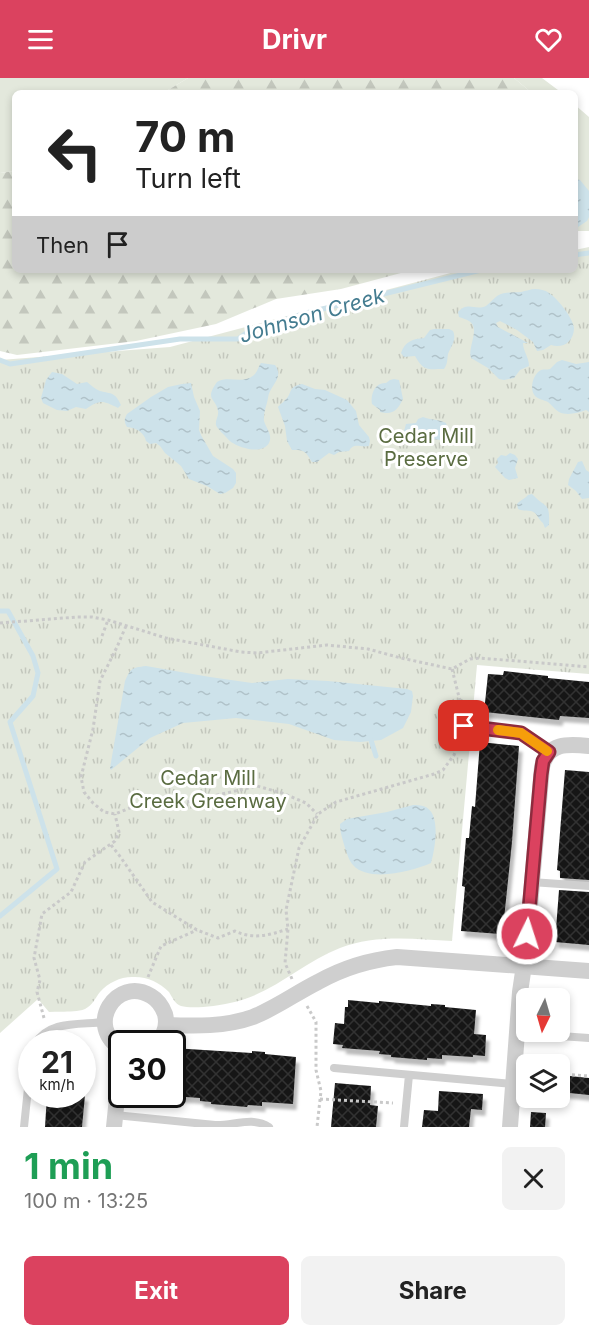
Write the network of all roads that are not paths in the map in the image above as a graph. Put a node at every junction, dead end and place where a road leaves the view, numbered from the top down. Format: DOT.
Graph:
graph roads {
  1 [pos="464,726"];
  2 [pos="589,746"];
  3 [pos="549,752"];
  4 [pos="531,882"];
  5 [pos="589,886"];
  6 [pos="524,966"];
  7 [pos="589,971"];
  8 [pos="521,988"];
  9 [pos="104,1022"];
  10 [pos="166,1025"];
  11 [pos="48,1030"];
  12 [pos="165,1030"];
  13 [pos="108,1037"];
  14 [pos="570,1037"];
  15 [pos="589,1038"];
  16 [pos="516,1042"];
  17 [pos="334,1068"];
  18 [pos="409,1075"];
  19 [pos="513,1084"];
  20 [pos="26,1108"];
  21 [pos="115,1121"];
  22 [pos="24,1127"];
  23 [pos="269,1127"];
  24 [pos="404,1127"];
  25 [pos="510,1127"];
  1 -- 3 [label="lane"];
  2 -- 3 [label="street"];
  3 -- 4 [label="street"];
  4 -- 5 [label="lane"];
  4 -- 6 [label="street"];
  6 -- 7 [label="street"];
  6 -- 8 [label="street"];
  6 -- 10 [label="street"];
  9 -- 10 [label="street"];
  9 -- 11 [label="lane"];
  9 -- 13 [label="street"];
  10 -- 12 [label="street"];
  14 -- 15 [label="lane"];
  16 -- 19 [label="street"];
  17 -- 18 [label="lane"];
  18 -- 19 [label="lane"];
  18 -- 24 [label="lane"];
  19 -- 25 [label="street"];
  20 -- 22 [label="lane"];
  21 -- 23 [label="lane"];
}
